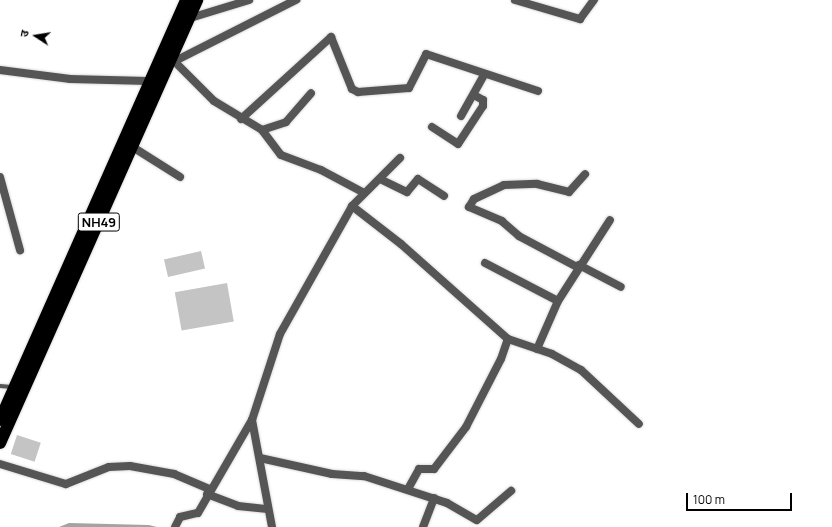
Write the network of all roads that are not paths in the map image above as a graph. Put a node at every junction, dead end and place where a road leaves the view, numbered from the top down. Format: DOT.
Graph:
graph roads {
  1 [pos="186,0"];
  2 [pos="197,0"];
  3 [pos="249,0"];
  4 [pos="296,0"];
  5 [pos="516,0"];
  6 [pos="594,0"];
  7 [pos="187,19"];
  8 [pos="172,59"];
  9 [pos="0,70"];
  10 [pos="484,75"];
  11 [pos="148,81"];
  12 [pos="538,91"];
  13 [pos="311,93"];
  14 [pos="474,95"];
  15 [pos="461,116"];
  16 [pos="241,119"];
  17 [pos="432,127"];
  18 [pos="262,130"];
  19 [pos="131,146"];
  20 [pos="400,158"];
  21 [pos="586,174"];
  22 [pos="0,177"];
  23 [pos="180,177"];
  24 [pos="380,179"];
  25 [pos="364,193"];
  26 [pos="444,196"];
  27 [pos="352,206"];
  28 [pos="610,220"];
  29 [pos="20,250"];
  30 [pos="485,263"];
  31 [pos="578,266"];
  32 [pos="621,286"];
  33 [pos="558,301"];
  34 [pos="508,339"];
  35 [pos="537,349"];
  36 [pos="0,386"];
  37 [pos="16,388"];
  38 [pos="0,420"];
  39 [pos="252,420"];
  40 [pos="638,424"];
  41 [pos="0,443"];
  42 [pos="260,458"];
  43 [pos="0,464"];
  44 [pos="408,489"];
  45 [pos="209,491"];
  46 [pos="511,491"];
  47 [pos="434,498"];
  48 [pos="268,509"];
  49 [pos="175,527"];
  50 [pos="272,527"];
  51 [pos="423,527"];
  1 -- 11 [label="highway, NH49"];
  2 -- 7 [label="highway, NH49"];
  3 -- 7 [label="street"];
  4 -- 8 [label="street"];
  5 -- 6 [label="street"];
  7 -- 8 [label="highway, NH49"];
  8 -- 16 [label="street"];
  8 -- 19 [label="highway, NH49"];
  9 -- 11 [label="street"];
  10 -- 12 [label="street"];
  10 -- 14 [label="street"];
  10 -- 16 [label="street"];
  11 -- 37 [label="highway, NH49"];
  13 -- 18 [label="street"];
  14 -- 15 [label="street"];
  14 -- 17 [label="street"];
  16 -- 18 [label="street"];
  18 -- 25 [label="street"];
  19 -- 23 [label="street"];
  19 -- 41 [label="highway, NH49"];
  20 -- 24 [label="street"];
  21 -- 31 [label="street"];
  22 -- 29 [label="street"];
  24 -- 25 [label="street"];
  24 -- 26 [label="street"];
  25 -- 27 [label="street"];
  27 -- 34 [label="street"];
  27 -- 39 [label="street"];
  28 -- 31 [label="street"];
  30 -- 33 [label="street"];
  31 -- 32 [label="street"];
  31 -- 33 [label="street"];
  33 -- 35 [label="street"];
  34 -- 35 [label="street"];
  34 -- 44 [label="street"];
  35 -- 40 [label="street"];
  36 -- 37 [label="lane"];
  37 -- 38 [label="highway, NH49"];
  39 -- 42 [label="street"];
  39 -- 45 [label="street"];
  42 -- 44 [label="street"];
  42 -- 48 [label="street"];
  43 -- 45 [label="street"];
  44 -- 47 [label="street"];
  45 -- 48 [label="street"];
  45 -- 49 [label="street"];
  46 -- 47 [label="street"];
  47 -- 51 [label="street"];
  48 -- 50 [label="street"];
}
